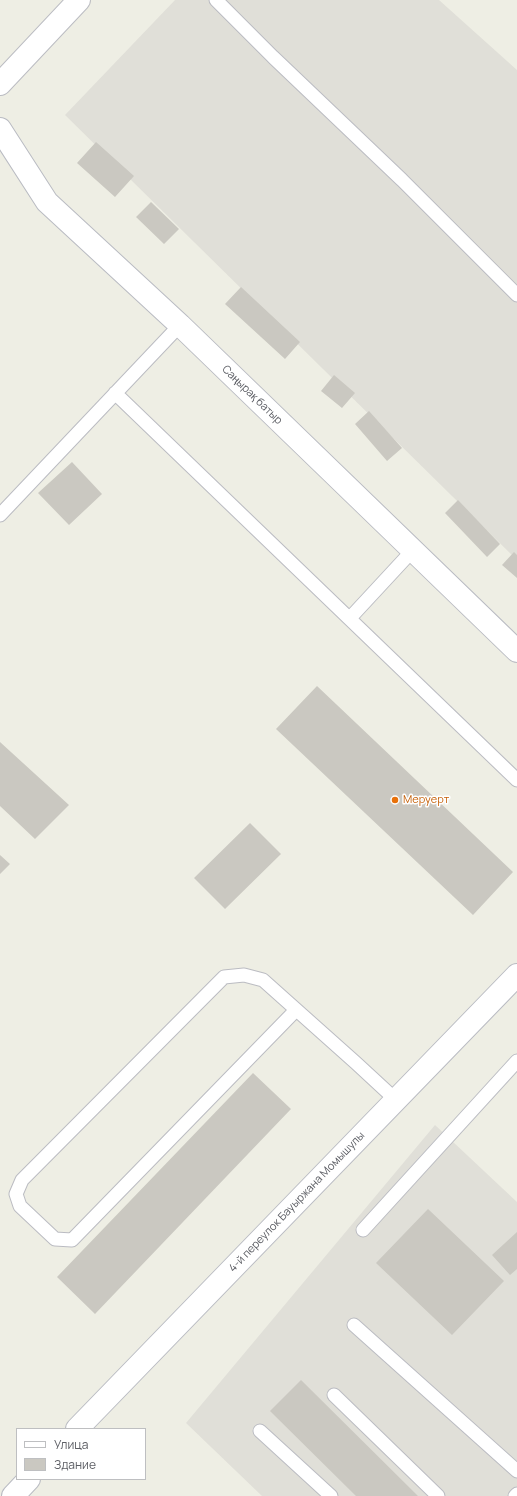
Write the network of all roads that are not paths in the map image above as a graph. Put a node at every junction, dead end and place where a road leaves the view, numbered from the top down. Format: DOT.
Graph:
graph roads {
  1 [pos="79,0"];
  2 [pos="216,0"];
  3 [pos="0,84"];
  4 [pos="0,130"];
  5 [pos="517,295"];
  6 [pos="180,325"];
  7 [pos="115,393"];
  8 [pos="0,515"];
  9 [pos="413,550"];
  10 [pos="350,618"];
  11 [pos="517,651"];
  12 [pos="517,780"];
  13 [pos="517,975"];
  14 [pos="296,1010"];
  15 [pos="517,1061"];
  16 [pos="396,1100"];
  17 [pos="363,1230"];
  18 [pos="354,1324"];
  19 [pos="334,1395"];
  20 [pos="78,1428"];
  21 [pos="260,1430"];
  22 [pos="517,1471"];
  23 [pos="28,1480"];
  24 [pos="13,1496"];
  25 [pos="331,1496"];
  26 [pos="438,1496"];
  1 -- 3 [label="street"];
  2 -- 5 [label="lane"];
  4 -- 6 [label="street, Саңырақ батыр"];
  6 -- 7 [label="lane"];
  6 -- 9 [label="street, Саңырақ батыр"];
  7 -- 8 [label="lane"];
  7 -- 10 [label="lane"];
  9 -- 10 [label="lane"];
  9 -- 11 [label="street, Саңырақ батыр"];
  10 -- 12 [label="lane"];
  13 -- 16 [label="street, 4-й переулок Бауыржана Момышулы"];
  14 -- 14 [label="lane"];
  14 -- 16 [label="lane"];
  15 -- 17 [label="lane"];
  16 -- 20 [label="street, 4-й переулок Бауыржана Момышулы"];
  18 -- 22 [label="lane"];
  19 -- 26 [label="lane"];
  21 -- 25 [label="lane"];
  23 -- 24 [label="street"];
}
